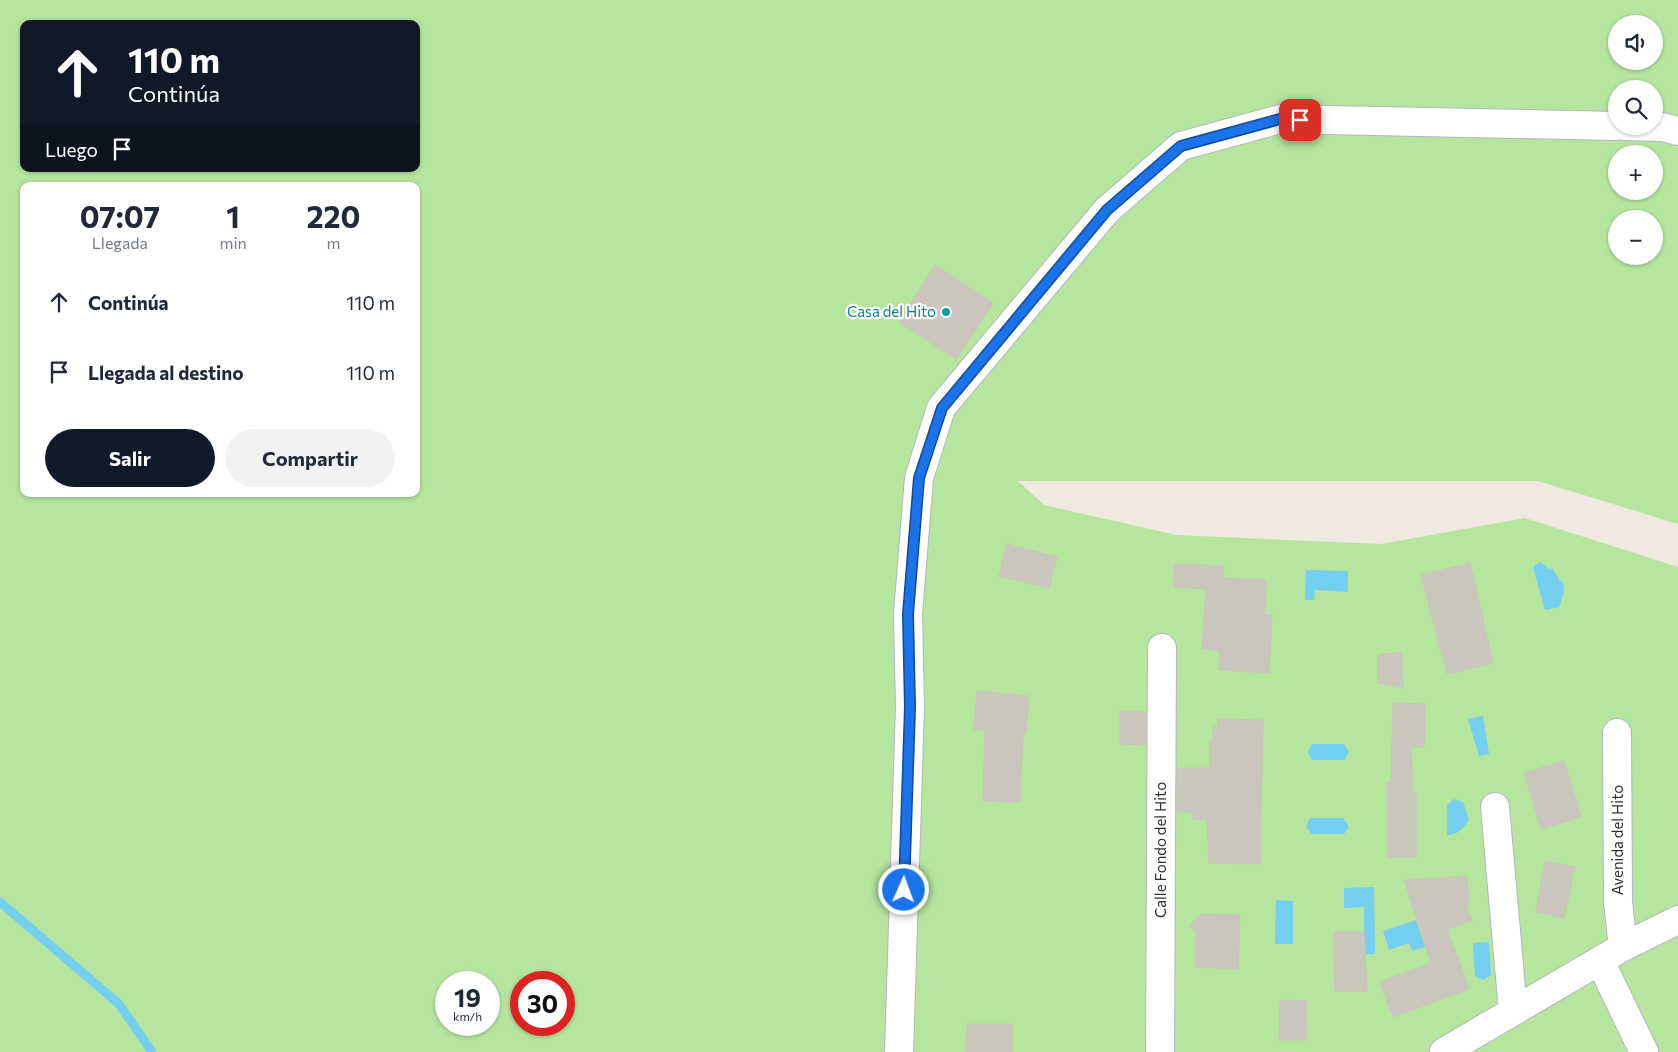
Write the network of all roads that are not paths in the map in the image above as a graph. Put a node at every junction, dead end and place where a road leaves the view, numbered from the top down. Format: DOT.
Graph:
graph roads {
  1 [pos="1608,126"];
  2 [pos="1663,127"];
  3 [pos="1678,131"];
  4 [pos="1162,648"];
  5 [pos="1617,733"];
  6 [pos="1495,807"];
  7 [pos="1678,920"];
  8 [pos="1611,954"];
  9 [pos="1513,1011"];
  10 [pos="899,1052"];
  11 [pos="1160,1052"];
  12 [pos="1444,1052"];
  13 [pos="1644,1052"];
  1 -- 10 [label="street"];
  2 -- 3 [label="street"];
  4 -- 11 [label="street, Calle Fondo del Hito"];
  5 -- 8 [label="street, Avenida del Hito"];
  6 -- 9 [label="street"];
  7 -- 8 [label="street"];
  8 -- 9 [label="street"];
  8 -- 13 [label="street, Avenida del Hito"];
  9 -- 12 [label="street"];
}
